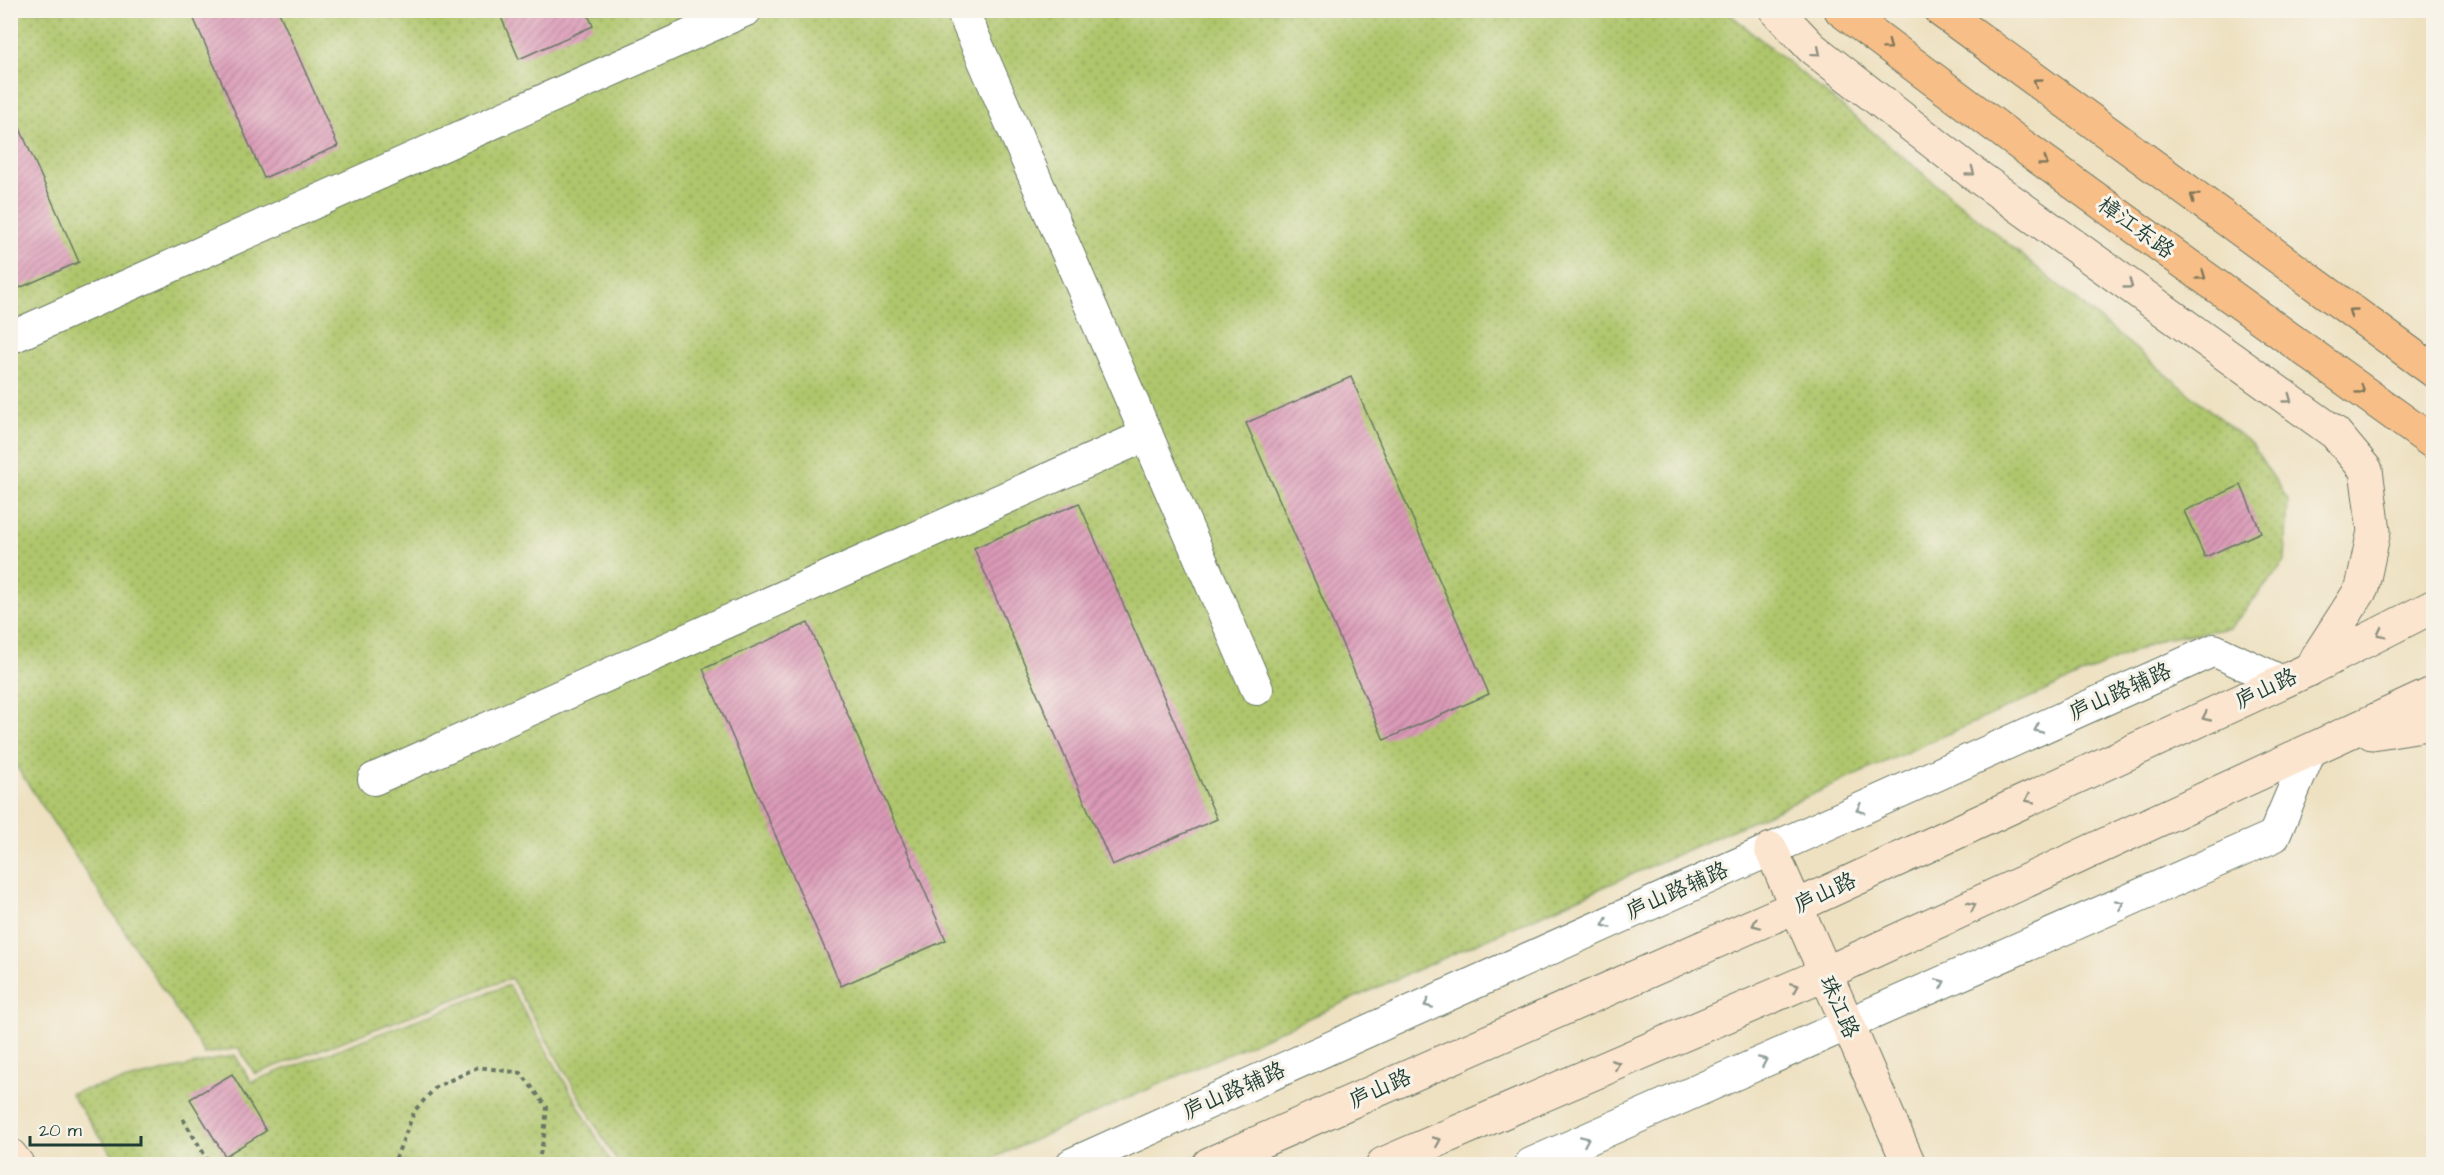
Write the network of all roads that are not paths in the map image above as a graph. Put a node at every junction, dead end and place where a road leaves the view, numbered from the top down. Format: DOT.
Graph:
graph roads {
  1 [pos="746,10"];
  2 [pos="962,10"];
  3 [pos="1776,10"];
  4 [pos="1841,10"];
  5 [pos="1940,10"];
  6 [pos="10,338"];
  7 [pos="2433,371"];
  8 [pos="1147,435"];
  9 [pos="2433,443"];
  10 [pos="2433,606"];
  11 [pos="2295,676"];
  12 [pos="1257,689"];
  13 [pos="2433,693"];
  14 [pos="2433,723"];
  15 [pos="2322,745"];
  16 [pos="374,779"];
  17 [pos="1770,849"];
  18 [pos="1795,907"];
  19 [pos="1824,974"];
  20 [pos="1846,1024"];
  21 [pos="10,1155"];
  22 [pos="17,1164"];
  23 [pos="1072,1164"];
  24 [pos="1209,1164"];
  25 [pos="1383,1164"];
  26 [pos="1531,1164"];
  27 [pos="1909,1164"];
  1 -- 6 [label="street"];
  2 -- 8 [label="street"];
  3 -- 11 [label="main road, one-way"];
  4 -- 9 [label="main road, 樟江东路, one-way"];
  7 -- 5 [label="main road, one-way"];
  8 -- 12 [label="street"];
  8 -- 16 [label="street"];
  10 -- 11 [label="main road, 庐山路, one-way"];
  11 -- 17 [label="street, 庐山路辅路, one-way"];
  11 -- 18 [label="main road, 庐山路, one-way"];
  13 -- 15 [label="main road"];
  14 -- 15 [label="main road"];
  19 -- 15 [label="main road, one-way"];
  20 -- 15 [label="street, one-way"];
  17 -- 18 [label="main road, 珠江路"];
  17 -- 23 [label="street, 庐山路辅路, one-way"];
  18 -- 19 [label="main road, 珠江路"];
  18 -- 24 [label="main road, 庐山路, one-way"];
  19 -- 20 [label="main road, 珠江路"];
  25 -- 19 [label="main road, one-way"];
  26 -- 20 [label="street, one-way"];
  20 -- 27 [label="main road, 珠江路"];
  21 -- 22 [label="main road"];
}
